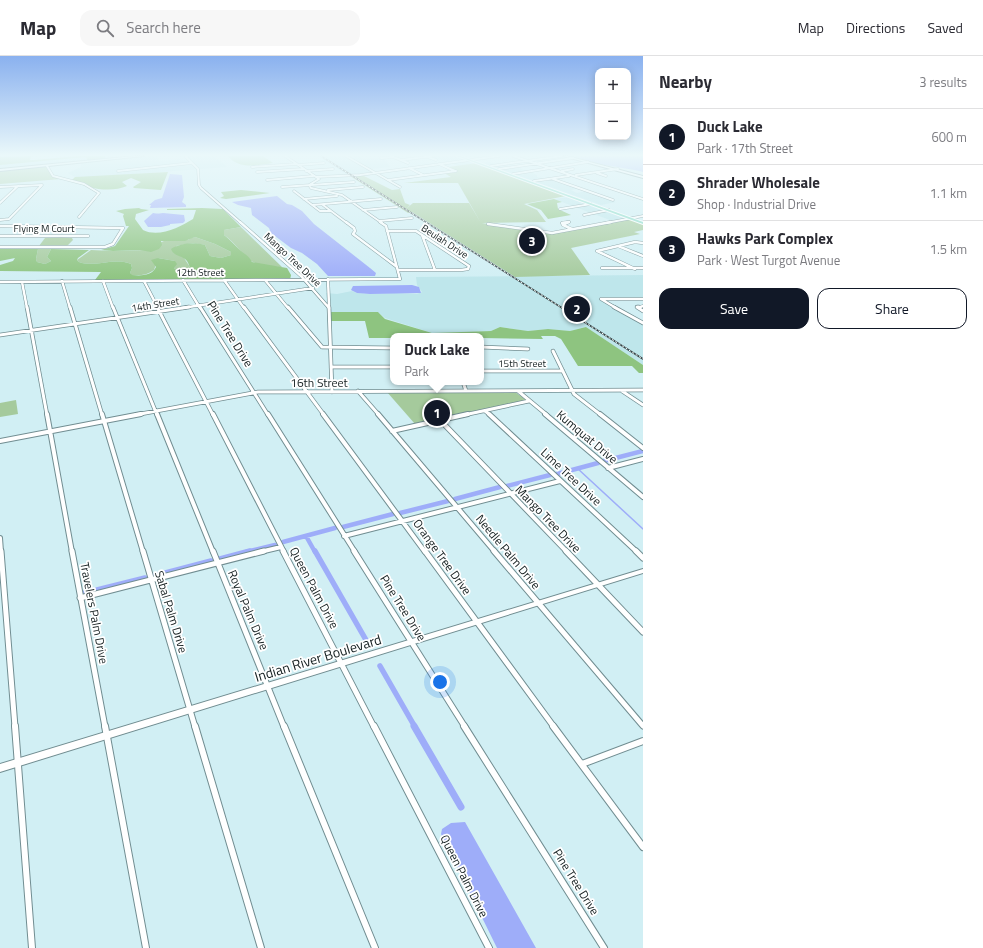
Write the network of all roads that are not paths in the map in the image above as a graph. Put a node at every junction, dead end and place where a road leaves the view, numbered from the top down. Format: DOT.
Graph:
graph roads {
  1 [pos="7,197"];
  2 [pos="30,198"];
  3 [pos="95,198"];
  4 [pos="212,198"];
  5 [pos="304,198"];
  6 [pos="309,198"];
  7 [pos="345,198"];
  8 [pos="575,198"];
  9 [pos="578,198"];
  10 [pos="607,198"];
  11 [pos="381,199"];
  12 [pos="613,200"];
  13 [pos="351,202"];
  14 [pos="0,203"];
  15 [pos="592,203"];
  16 [pos="323,204"];
  17 [pos="312,205"];
  18 [pos="397,207"];
  19 [pos="560,209"];
  20 [pos="363,210"];
  21 [pos="608,210"];
  22 [pos="331,211"];
  23 [pos="584,214"];
  24 [pos="643,216"];
  25 [pos="79,217"];
  26 [pos="412,218"];
  27 [pos="633,218"];
  28 [pos="0,220"];
  29 [pos="379,221"];
  30 [pos="643,222"];
  31 [pos="488,224"];
  32 [pos="563,225"];
  33 [pos="0,226"];
  34 [pos="572,230"];
  35 [pos="387,231"];
  36 [pos="422,234"];
  37 [pos="0,236"];
  38 [pos="88,236"];
  39 [pos="643,243"];
  40 [pos="618,246"];
  41 [pos="0,248"];
  42 [pos="643,256"];
  43 [pos="602,268"];
  44 [pos="635,268"];
  45 [pos="643,268"];
  46 [pos="398,269"];
  47 [pos="435,270"];
  48 [pos="304,279"];
  49 [pos="328,279"];
  50 [pos="183,280"];
  51 [pos="224,280"];
  52 [pos="266,280"];
  53 [pos="62,281"];
  54 [pos="103,281"];
  55 [pos="144,281"];
  56 [pos="0,282"];
  57 [pos="22,282"];
  58 [pos="313,288"];
  59 [pos="276,294"];
  60 [pos="643,299"];
  61 [pos="238,300"];
  62 [pos="199,305"];
  63 [pos="329,306"];
  64 [pos="643,306"];
  65 [pos="159,311"];
  66 [pos="643,311"];
  67 [pos="117,318"];
  68 [pos="643,323"];
  69 [pos="74,324"];
  70 [pos="30,331"];
  71 [pos="0,335"];
  72 [pos="484,347"];
  73 [pos="331,348"];
  74 [pos="390,348"];
  75 [pos="528,349"];
  76 [pos="553,351"];
  77 [pos="331,367"];
  78 [pos="390,367"];
  79 [pos="484,371"];
  80 [pos="563,371"];
  81 [pos="464,385"];
  82 [pos="572,390"];
  83 [pos="622,390"];
  84 [pos="643,390"];
  85 [pos="358,391"];
  86 [pos="466,391"];
  87 [pos="518,391"];
  88 [pos="306,392"];
  89 [pos="332,392"];
  90 [pos="254,393"];
  91 [pos="530,401"];
  92 [pos="206,402"];
  93 [pos="643,405"];
  94 [pos="155,411"];
  95 [pos="485,411"];
  96 [pos="440,420"];
  97 [pos="103,421"];
  98 [pos="49,431"];
  99 [pos="392,431"];
  100 [pos="0,441"];
  101 [pos="643,448"];
  102 [pos="643,459"];
  103 [pos="608,468"];
  104 [pos="560,480"];
  105 [pos="510,493"];
  106 [pos="643,497"];
  107 [pos="456,507"];
  108 [pos="402,521"];
  109 [pos="344,536"];
  110 [pos="0,538"];
  111 [pos="281,547"];
  112 [pos="643,558"];
  113 [pos="217,564"];
  114 [pos="643,571"];
  115 [pos="150,580"];
  116 [pos="598,585"];
  117 [pos="80,598"];
  118 [pos="539,603"];
  119 [pos="477,622"];
  120 [pos="643,632"];
  121 [pos="411,642"];
  122 [pos="342,664"];
  123 [pos="268,686"];
  124 [pos="190,710"];
  125 [pos="643,726"];
  126 [pos="106,736"];
  127 [pos="643,741"];
  128 [pos="18,763"];
  129 [pos="582,764"];
  130 [pos="0,768"];
  131 [pos="643,847"];
  132 [pos="32,948"];
  133 [pos="146,948"];
  134 [pos="261,948"];
  135 [pos="375,948"];
  136 [pos="489,948"];
  137 [pos="604,948"];
  1 -- 14 [label="street"];
  2 -- 28 [label="street"];
  3 -- 25 [label="street"];
  4 -- 48 [label="street, Mango Tree Drive"];
  5 -- 6 [label="street"];
  5 -- 17 [label="street"];
  7 -- 13 [label="street"];
  8 -- 15 [label="main road"];
  9 -- 15 [label="main road"];
  10 -- 12 [label="street"];
  11 -- 13 [label="street"];
  13 -- 16 [label="street"];
  13 -- 20 [label="street"];
  15 -- 19 [label="street"];
  15 -- 21 [label="main road"];
  15 -- 27 [label="main road"];
  16 -- 17 [label="street"];
  16 -- 22 [label="street"];
  17 -- 22 [label="street"];
  18 -- 20 [label="street"];
  20 -- 29 [label="street"];
  21 -- 23 [label="street"];
  21 -- 27 [label="main road"];
  22 -- 46 [label="street"];
  24 -- 27 [label="street"];
  26 -- 29 [label="street"];
  27 -- 30 [label="main road"];
  27 -- 34 [label="street"];
  29 -- 35 [label="street"];
  31 -- 34 [label="street"];
  32 -- 34 [label="street"];
  33 -- 41 [label="street"];
  35 -- 36 [label="street, Beulah Drive"];
  35 -- 46 [label="street"];
  36 -- 47 [label="street"];
  36 -- 47 [label="street, Beulah Drive"];
  37 -- 38 [label="street, Flying M Court"];
  39 -- 40 [label="street"];
  40 -- 42 [label="street"];
  40 -- 44 [label="street"];
  43 -- 44 [label="street"];
  44 -- 45 [label="street"];
  46 -- 47 [label="street, Beulah Drive"];
  46 -- 49 [label="street, 12th Street"];
  48 -- 49 [label="street, 12th Street"];
  48 -- 52 [label="street, 12th Street"];
  48 -- 58 [label="street, Mango Tree Drive"];
  49 -- 63 [label="street"];
  50 -- 51 [label="street, 12th Street"];
  50 -- 55 [label="street, 12th Street"];
  50 -- 62 [label="street, Pine Tree Drive"];
  51 -- 52 [label="street, 12th Street"];
  51 -- 61 [label="street, Orange Tree Drive"];
  52 -- 59 [label="street"];
  53 -- 54 [label="street, 12th Street"];
  53 -- 57 [label="street, 12th Street"];
  53 -- 69 [label="street, Sabal Palm Drive"];
  54 -- 55 [label="street, 12th Street"];
  54 -- 67 [label="street, Royal Palm Drive"];
  55 -- 65 [label="street, Queen Palm Drive"];
  56 -- 57 [label="street, 12th Street"];
  57 -- 70 [label="street, Travelers Palm Drive"];
  58 -- 59 [label="street, 14th Street"];
  58 -- 63 [label="street, Mango Tree Drive"];
  59 -- 61 [label="street, 14th Street"];
  59 -- 73 [label="street"];
  60 -- 68 [label="street"];
  61 -- 62 [label="street, 14th Street"];
  61 -- 88 [label="street, Orange Tree Drive"];
  62 -- 65 [label="street, 14th Street"];
  62 -- 90 [label="street, Pine Tree Drive"];
  63 -- 73 [label="street"];
  64 -- 66 [label="street"];
  65 -- 67 [label="street, 14th Street"];
  65 -- 92 [label="street, Queen Palm Drive"];
  67 -- 69 [label="street, 14th Street"];
  67 -- 94 [label="street, Royal Palm Drive"];
  69 -- 70 [label="street, 14th Street"];
  69 -- 97 [label="street, Sabal Palm Drive"];
  70 -- 71 [label="street, 14th Street"];
  70 -- 98 [label="street, Travelers Palm Drive"];
  72 -- 75 [label="street"];
  73 -- 74 [label="street"];
  73 -- 77 [label="street"];
  76 -- 80 [label="street"];
  77 -- 78 [label="street"];
  77 -- 89 [label="street"];
  79 -- 80 [label="street, 15th Street"];
  80 -- 82 [label="street"];
  81 -- 86 [label="street"];
  82 -- 83 [label="street, 16th Street"];
  82 -- 87 [label="street, 16th Street"];
  82 -- 101 [label="street"];
  83 -- 84 [label="street, 16th Street"];
  83 -- 93 [label="street"];
  85 -- 86 [label="street, 16th Street"];
  85 -- 89 [label="street, 16th Street"];
  85 -- 99 [label="street, Needle Palm Drive"];
  86 -- 87 [label="street, 16th Street"];
  87 -- 91 [label="street, Kumquat Drive"];
  88 -- 89 [label="street, 16th Street"];
  88 -- 90 [label="street, 16th Street"];
  88 -- 108 [label="street, Orange Tree Drive"];
  90 -- 92 [label="street, 16th Street"];
  90 -- 109 [label="street, Pine Tree Drive"];
  91 -- 95 [label="street"];
  91 -- 103 [label="street, Kumquat Drive"];
  92 -- 94 [label="street, 16th Street"];
  92 -- 111 [label="street, Queen Palm Drive"];
  94 -- 97 [label="street, 16th Street"];
  94 -- 113 [label="street, Royal Palm Drive"];
  95 -- 96 [label="street"];
  95 -- 104 [label="street, Lime Tree Drive"];
  96 -- 99 [label="street"];
  96 -- 105 [label="street, Mango Tree Drive"];
  97 -- 98 [label="street, 16th Street"];
  97 -- 115 [label="street, Sabal Palm Drive"];
  98 -- 100 [label="street, 16th Street"];
  98 -- 117 [label="street, Travelers Palm Drive"];
  99 -- 107 [label="street, Needle Palm Drive"];
  102 -- 103 [label="street"];
  103 -- 106 [label="street, Kumquat Drive"];
  104 -- 105 [label="street"];
  104 -- 112 [label="street, Lime Tree Drive"];
  105 -- 107 [label="street"];
  105 -- 116 [label="street, Mango Tree Drive"];
  107 -- 108 [label="street"];
  107 -- 118 [label="street, Needle Palm Drive"];
  108 -- 109 [label="street"];
  108 -- 119 [label="street, Orange Tree Drive"];
  109 -- 121 [label="street, Pine Tree Drive"];
  110 -- 128 [label="street"];
  111 -- 113 [label="street"];
  111 -- 122 [label="street, Queen Palm Drive"];
  113 -- 115 [label="street"];
  113 -- 123 [label="street, Royal Palm Drive"];
  114 -- 116 [label="street, Indian River Boulevard"];
  115 -- 117 [label="street"];
  115 -- 124 [label="street, Sabal Palm Drive"];
  116 -- 118 [label="street, Indian River Boulevard"];
  116 -- 120 [label="street, Mango Tree Drive"];
  117 -- 126 [label="street, Travelers Palm Drive"];
  118 -- 119 [label="street, Indian River Boulevard"];
  118 -- 125 [label="street, Needle Palm Drive"];
  119 -- 121 [label="street, Indian River Boulevard"];
  119 -- 129 [label="street, Orange Tree Drive"];
  121 -- 122 [label="street, Indian River Boulevard"];
  121 -- 137 [label="street, Pine Tree Drive"];
  122 -- 123 [label="street, Indian River Boulevard"];
  122 -- 136 [label="street, Queen Palm Drive"];
  123 -- 124 [label="street, Indian River Boulevard"];
  123 -- 135 [label="street, Royal Palm Drive"];
  124 -- 126 [label="street, Indian River Boulevard"];
  124 -- 134 [label="street, Sabal Palm Drive"];
  126 -- 128 [label="street, Indian River Boulevard"];
  126 -- 133 [label="street, Travelers Palm Drive"];
  127 -- 129 [label="street"];
  128 -- 130 [label="street, Indian River Boulevard"];
  128 -- 132 [label="street"];
  129 -- 131 [label="street, Orange Tree Drive"];
}
